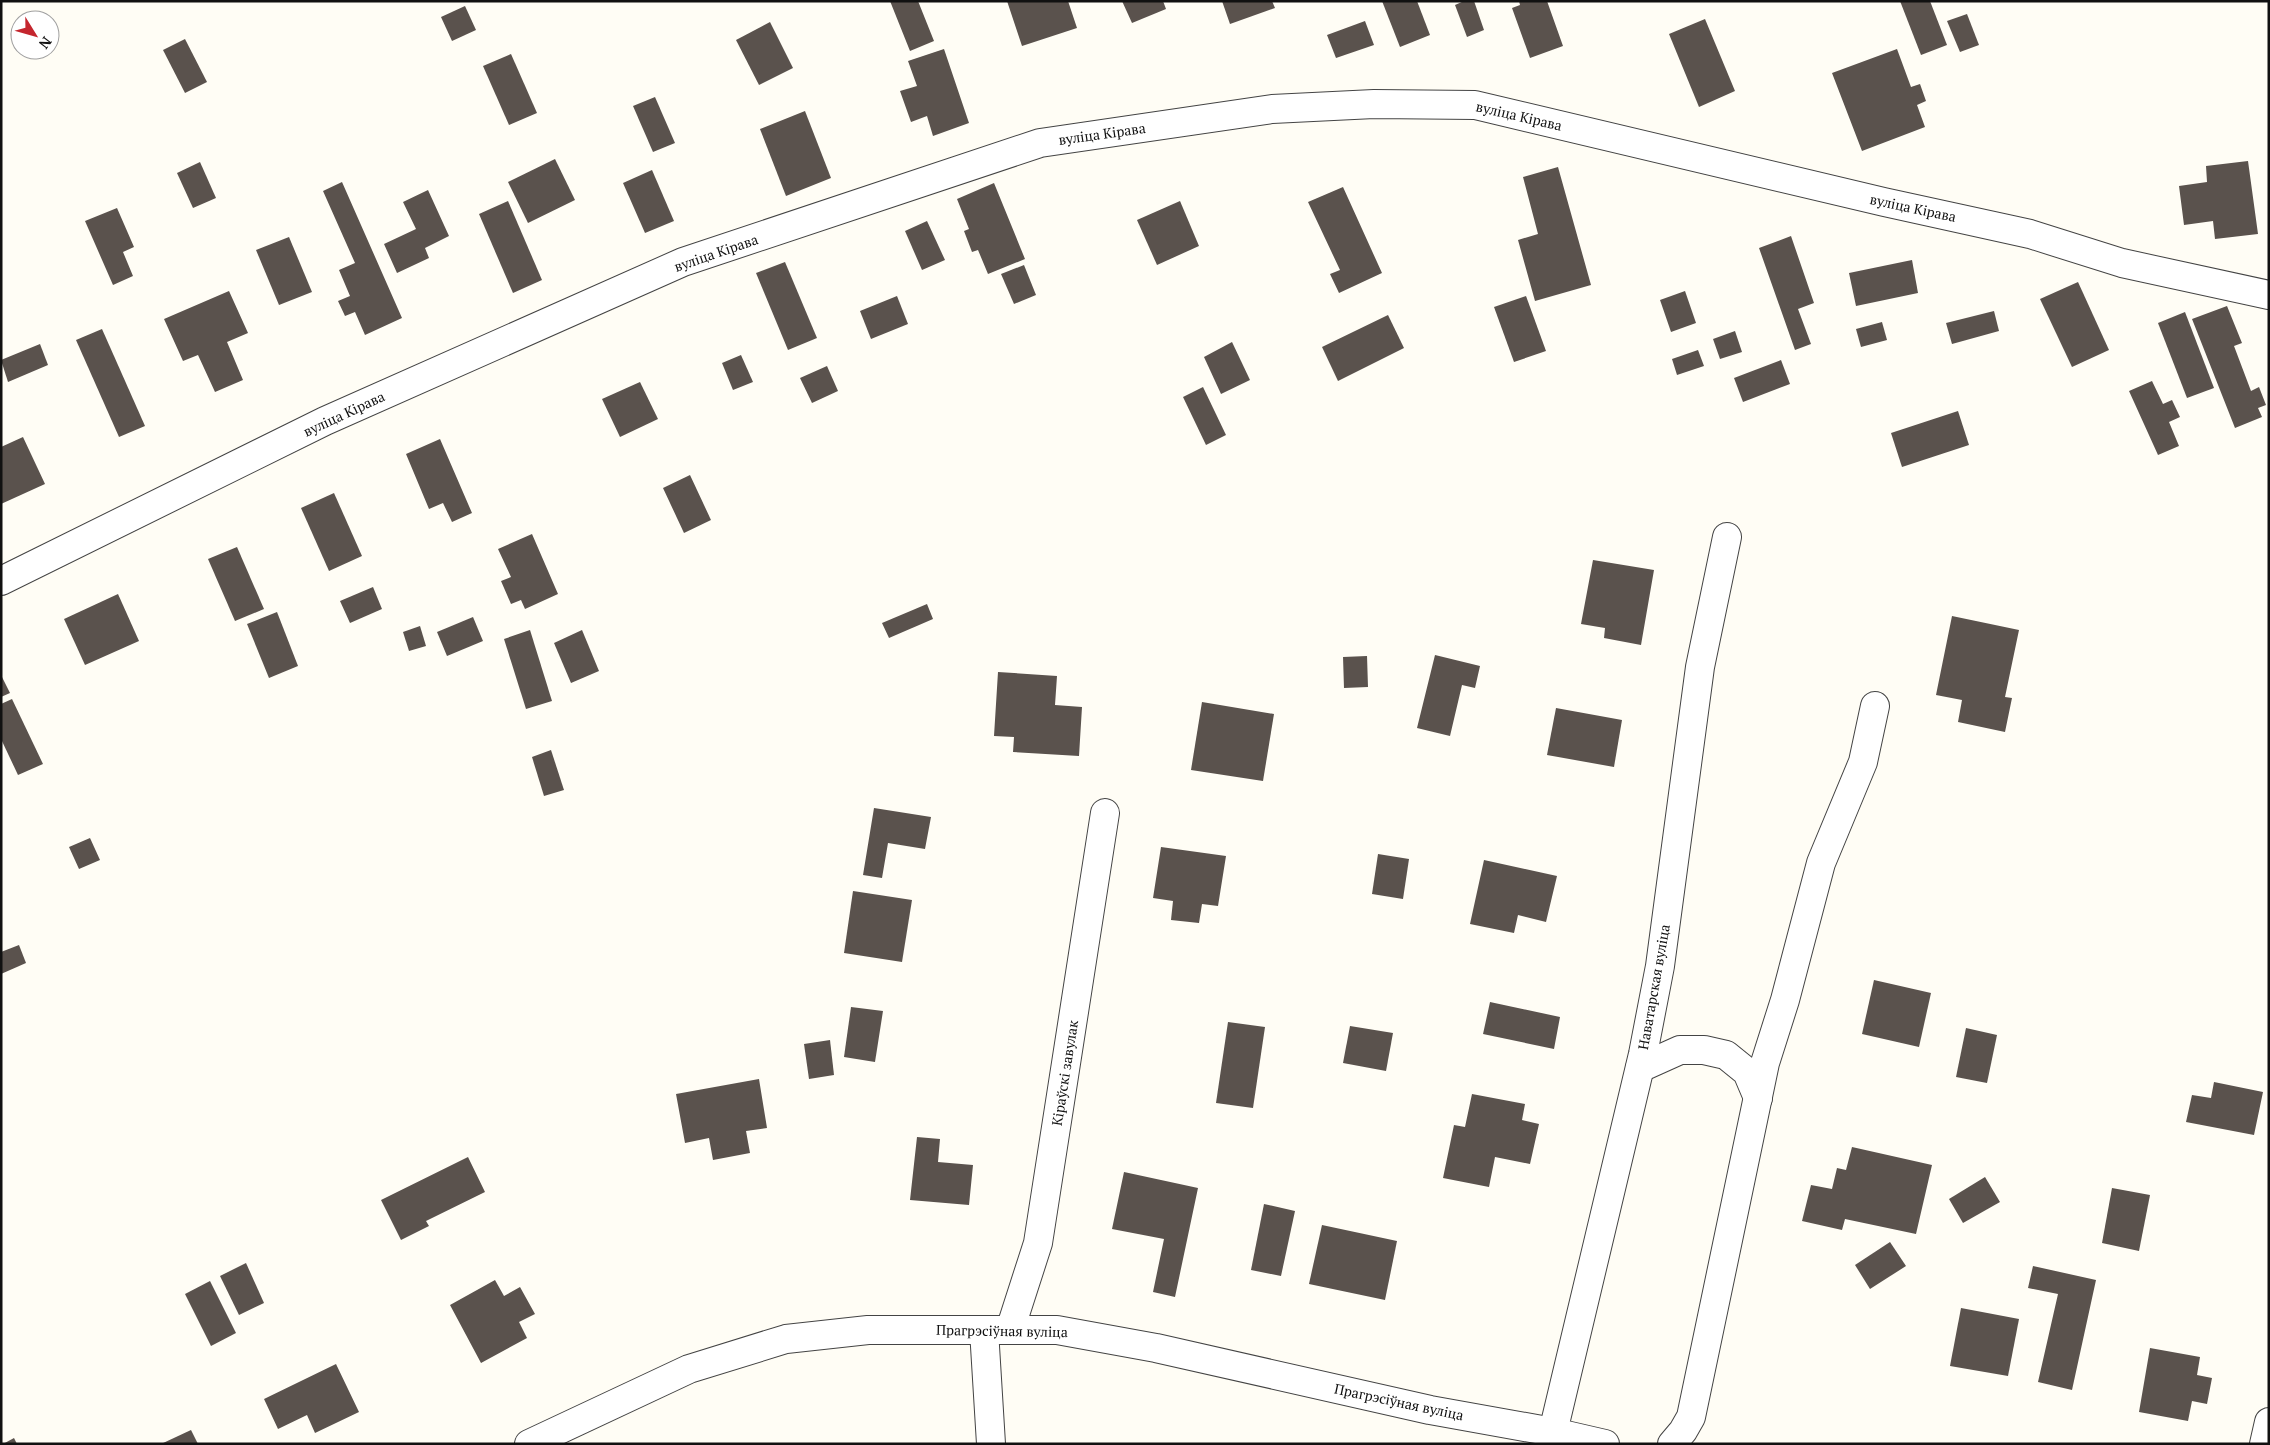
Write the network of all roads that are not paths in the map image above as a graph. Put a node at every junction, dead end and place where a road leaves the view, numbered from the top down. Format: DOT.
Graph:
graph roads {
  1 [pos="2269,295"];
  2 [pos="1727,537"];
  3 [pos="1,581"];
  4 [pos="1875,706"];
  5 [pos="1106,813"];
  6 [pos="1640,1068"];
  7 [pos="1758,1098"];
  8 [pos="997,1330"];
  9 [pos="2269,1422"];
  10 [pos="1553,1432"];
  11 [pos="529,1444"];
  12 [pos="991,1444"];
  13 [pos="1605,1444"];
  14 [pos="1672,1444"];
  15 [pos="2264,1444"];
  1 -- 3 [label="street, вуліца Кірава"];
  2 -- 6 [label="street, Наватарская вуліца"];
  4 -- 7 [label="street"];
  5 -- 8 [label="street, Кіраўскі завулак"];
  6 -- 7 [label="street"];
  6 -- 10 [label="street, Наватарская вуліца"];
  7 -- 14 [label="street"];
  8 -- 10 [label="street, Прагрэсіўная вуліца"];
  8 -- 11 [label="street, Прагрэсіўная вуліца"];
  8 -- 12 [label="street"];
  9 -- 15 [label="street"];
  10 -- 13 [label="street, Прагрэсіўная вуліца"];
}
